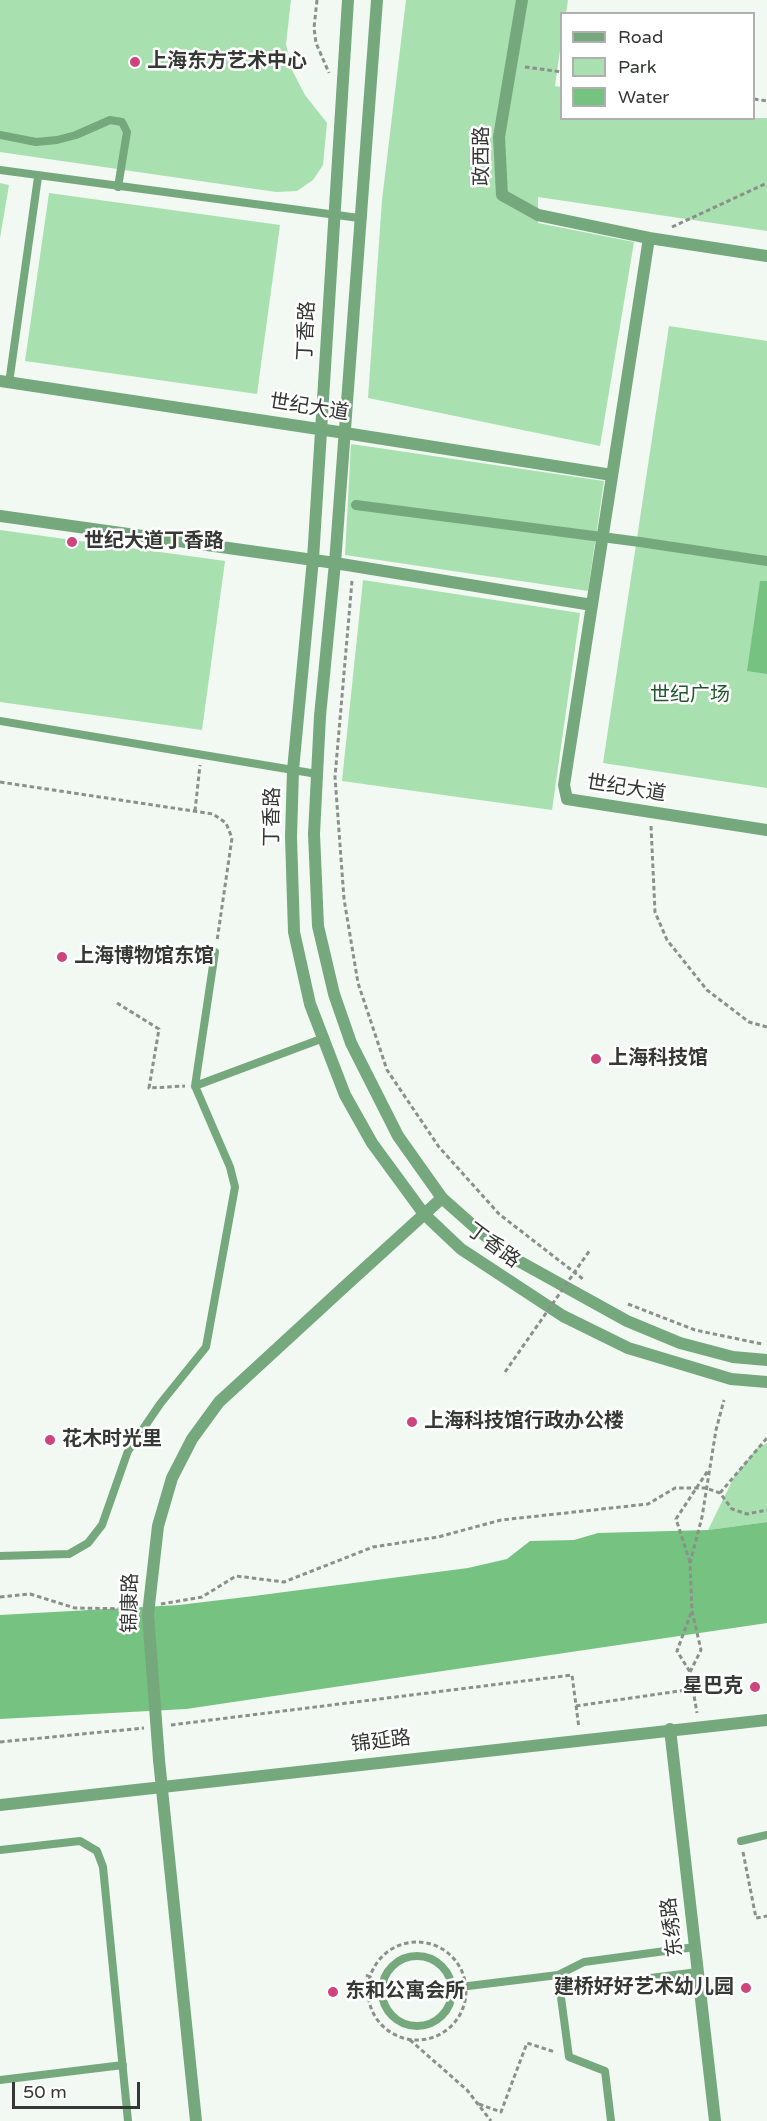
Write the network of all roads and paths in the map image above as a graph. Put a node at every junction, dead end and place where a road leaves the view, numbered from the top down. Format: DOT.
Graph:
graph roads {
  1 [pos="317,0"];
  2 [pos="348,0"];
  3 [pos="376,0"];
  4 [pos="522,0"];
  5 [pos="511,65"];
  6 [pos="560,72"];
  7 [pos="341,98"];
  8 [pos="0,135"];
  9 [pos="0,170"];
  10 [pos="38,177"];
  11 [pos="767,183"];
  12 [pos="118,188"];
  13 [pos="333,217"];
  14 [pos="359,218"];
  15 [pos="649,238"];
  16 [pos="767,256"];
  17 [pos="4,382"];
  18 [pos="321,428"];
  19 [pos="345,433"];
  20 [pos="612,475"];
  21 [pos="356,505"];
  22 [pos="0,516"];
  23 [pos="603,538"];
  24 [pos="313,559"];
  25 [pos="767,561"];
  26 [pos="335,563"];
  27 [pos="354,566"];
  28 [pos="592,605"];
  29 [pos="0,721"];
  30 [pos="202,755"];
  31 [pos="293,770"];
  32 [pos="317,774"];
  33 [pos="0,782"];
  34 [pos="195,811"];
  35 [pos="651,812"];
  36 [pos="767,830"];
  37 [pos="215,952"];
  38 [pos="117,1003"];
  39 [pos="767,1027"];
  40 [pos="321,1039"];
  41 [pos="195,1086"];
  42 [pos="442,1198"];
  43 [pos="423,1214"];
  44 [pos="590,1250"];
  45 [pos="591,1285"];
  46 [pos="624,1302"];
  47 [pos="767,1344"];
  48 [pos="767,1360"];
  49 [pos="505,1372"];
  50 [pos="767,1382"];
  51 [pos="724,1400"];
  52 [pos="767,1438"];
  53 [pos="710,1468"];
  54 [pos="696,1488"];
  55 [pos="706,1488"];
  56 [pos="720,1493"];
  57 [pos="767,1510"];
  58 [pos="0,1556"];
  59 [pos="690,1563"];
  60 [pos="0,1597"];
  61 [pos="159,1605"];
  62 [pos="138,1609"];
  63 [pos="692,1611"];
  64 [pos="690,1672"];
  65 [pos="693,1689"];
  66 [pos="696,1702"];
  67 [pos="576,1706"];
  68 [pos="767,1720"];
  69 [pos="170,1725"];
  70 [pos="147,1728"];
  71 [pos="670,1728"];
  72 [pos="581,1739"];
  73 [pos="0,1742"];
  74 [pos="161,1788"];
  75 [pos="0,1805"];
  76 [pos="767,1835"];
  77 [pos="741,1841"];
  78 [pos="0,1850"];
  79 [pos="767,1916"];
  80 [pos="695,1947"];
  81 [pos="698,1972"];
  82 [pos="366,1975"];
  83 [pos="558,1975"];
  84 [pos="370,1977"];
  85 [pos="452,1988"];
  86 [pos="410,2040"];
  87 [pos="569,2057"];
  88 [pos="123,2066"];
  89 [pos="0,2080"];
  90 [pos="479,2104"];
  91 [pos="128,2121"];
  92 [pos="196,2121"];
  93 [pos="491,2121"];
  94 [pos="611,2121"];
  95 [pos="715,2121"];
  1 -- 7 [label="path"];
  2 -- 7 [label="street, 丁香路"];
  3 -- 14 [label="street, 丁香路"];
  4 -- 5 [label="street, 政西路"];
  5 -- 6 [label="path"];
  5 -- 15 [label="street, 政西路"];
  7 -- 13 [label="street, 丁香路"];
  8 -- 12 [label="lane"];
  9 -- 10 [label="lane"];
  10 -- 12 [label="lane"];
  10 -- 17 [label="lane"];
  11 -- 15 [label="path"];
  12 -- 13 [label="lane"];
  13 -- 14 [label="lane"];
  13 -- 18 [label="street, 丁香路"];
  14 -- 19 [label="street, 丁香路"];
  15 -- 16 [label="street"];
  15 -- 20 [label="street, 世纪大道"];
  17 -- 18 [label="street, 世纪大道"];
  18 -- 19 [label="street, 世纪大道"];
  18 -- 24 [label="street, 丁香路"];
  19 -- 20 [label="street, 世纪大道"];
  19 -- 26 [label="street, 丁香路"];
  20 -- 23 [label="street, 世纪大道"];
  21 -- 23 [label="street"];
  22 -- 24 [label="street"];
  23 -- 25 [label="street"];
  23 -- 28 [label="street, 世纪大道"];
  24 -- 26 [label="street"];
  24 -- 31 [label="street, 丁香路"];
  26 -- 27 [label="street"];
  26 -- 32 [label="street, 丁香路"];
  27 -- 28 [label="street"];
  27 -- 45 [label="path"];
  28 -- 35 [label="street, 世纪大道"];
  29 -- 30 [label="lane"];
  30 -- 31 [label="lane"];
  30 -- 34 [label="path"];
  31 -- 32 [label="lane"];
  31 -- 40 [label="street, 丁香路"];
  32 -- 42 [label="street, 丁香路"];
  33 -- 34 [label="path"];
  34 -- 37 [label="path"];
  35 -- 36 [label="street, 世纪大道"];
  35 -- 39 [label="path"];
  37 -- 41 [label="lane"];
  38 -- 41 [label="path"];
  40 -- 41 [label="lane"];
  40 -- 43 [label="street, 丁香路"];
  41 -- 58 [label="lane"];
  42 -- 43 [label="street, 锦康路"];
  42 -- 48 [label="street, 丁香路"];
  43 -- 50 [label="street, 丁香路"];
  43 -- 74 [label="street, 锦康路, bridge"];
  44 -- 49 [label="path, bridge"];
  46 -- 47 [label="path"];
  51 -- 53 [label="path"];
  52 -- 56 [label="path"];
  53 -- 54 [label="path"];
  53 -- 55 [label="path"];
  54 -- 55 [label="path"];
  54 -- 59 [label="path"];
  54 -- 61 [label="path"];
  55 -- 56 [label="path"];
  55 -- 59 [label="path"];
  56 -- 57 [label="path"];
  59 -- 63 [label="path"];
  60 -- 62 [label="path"];
  63 -- 64 [label="path"];
  63 -- 64 [label="path"];
  64 -- 65 [label="path"];
  65 -- 66 [label="path"];
  65 -- 67 [label="path"];
  67 -- 69 [label="path"];
  67 -- 72 [label="path"];
  68 -- 71 [label="street, 锦延路"];
  70 -- 73 [label="path"];
  71 -- 72 [label="street, 锦延路"];
  71 -- 80 [label="street, 东绣路"];
  72 -- 74 [label="street, 锦延路"];
  74 -- 75 [label="street, 锦延路"];
  74 -- 92 [label="street, 锦康路"];
  76 -- 77 [label="lane"];
  77 -- 79 [label="path"];
  78 -- 88 [label="lane"];
  80 -- 81 [label="street, 东绣路"];
  80 -- 83 [label="lane"];
  81 -- 83 [label="lane"];
  81 -- 95 [label="street, 东绣路"];
  82 -- 84 [label="path, bridge"];
  83 -- 85 [label="lane"];
  83 -- 87 [label="lane"];
  84 -- 86 [label="path, bridge"];
  84 -- 86 [label="path, bridge"];
  85 -- 85 [label="lane"];
  86 -- 90 [label="path"];
  87 -- 90 [label="path"];
  87 -- 94 [label="lane"];
  88 -- 89 [label="lane"];
  88 -- 91 [label="lane"];
  90 -- 93 [label="path"];
}
